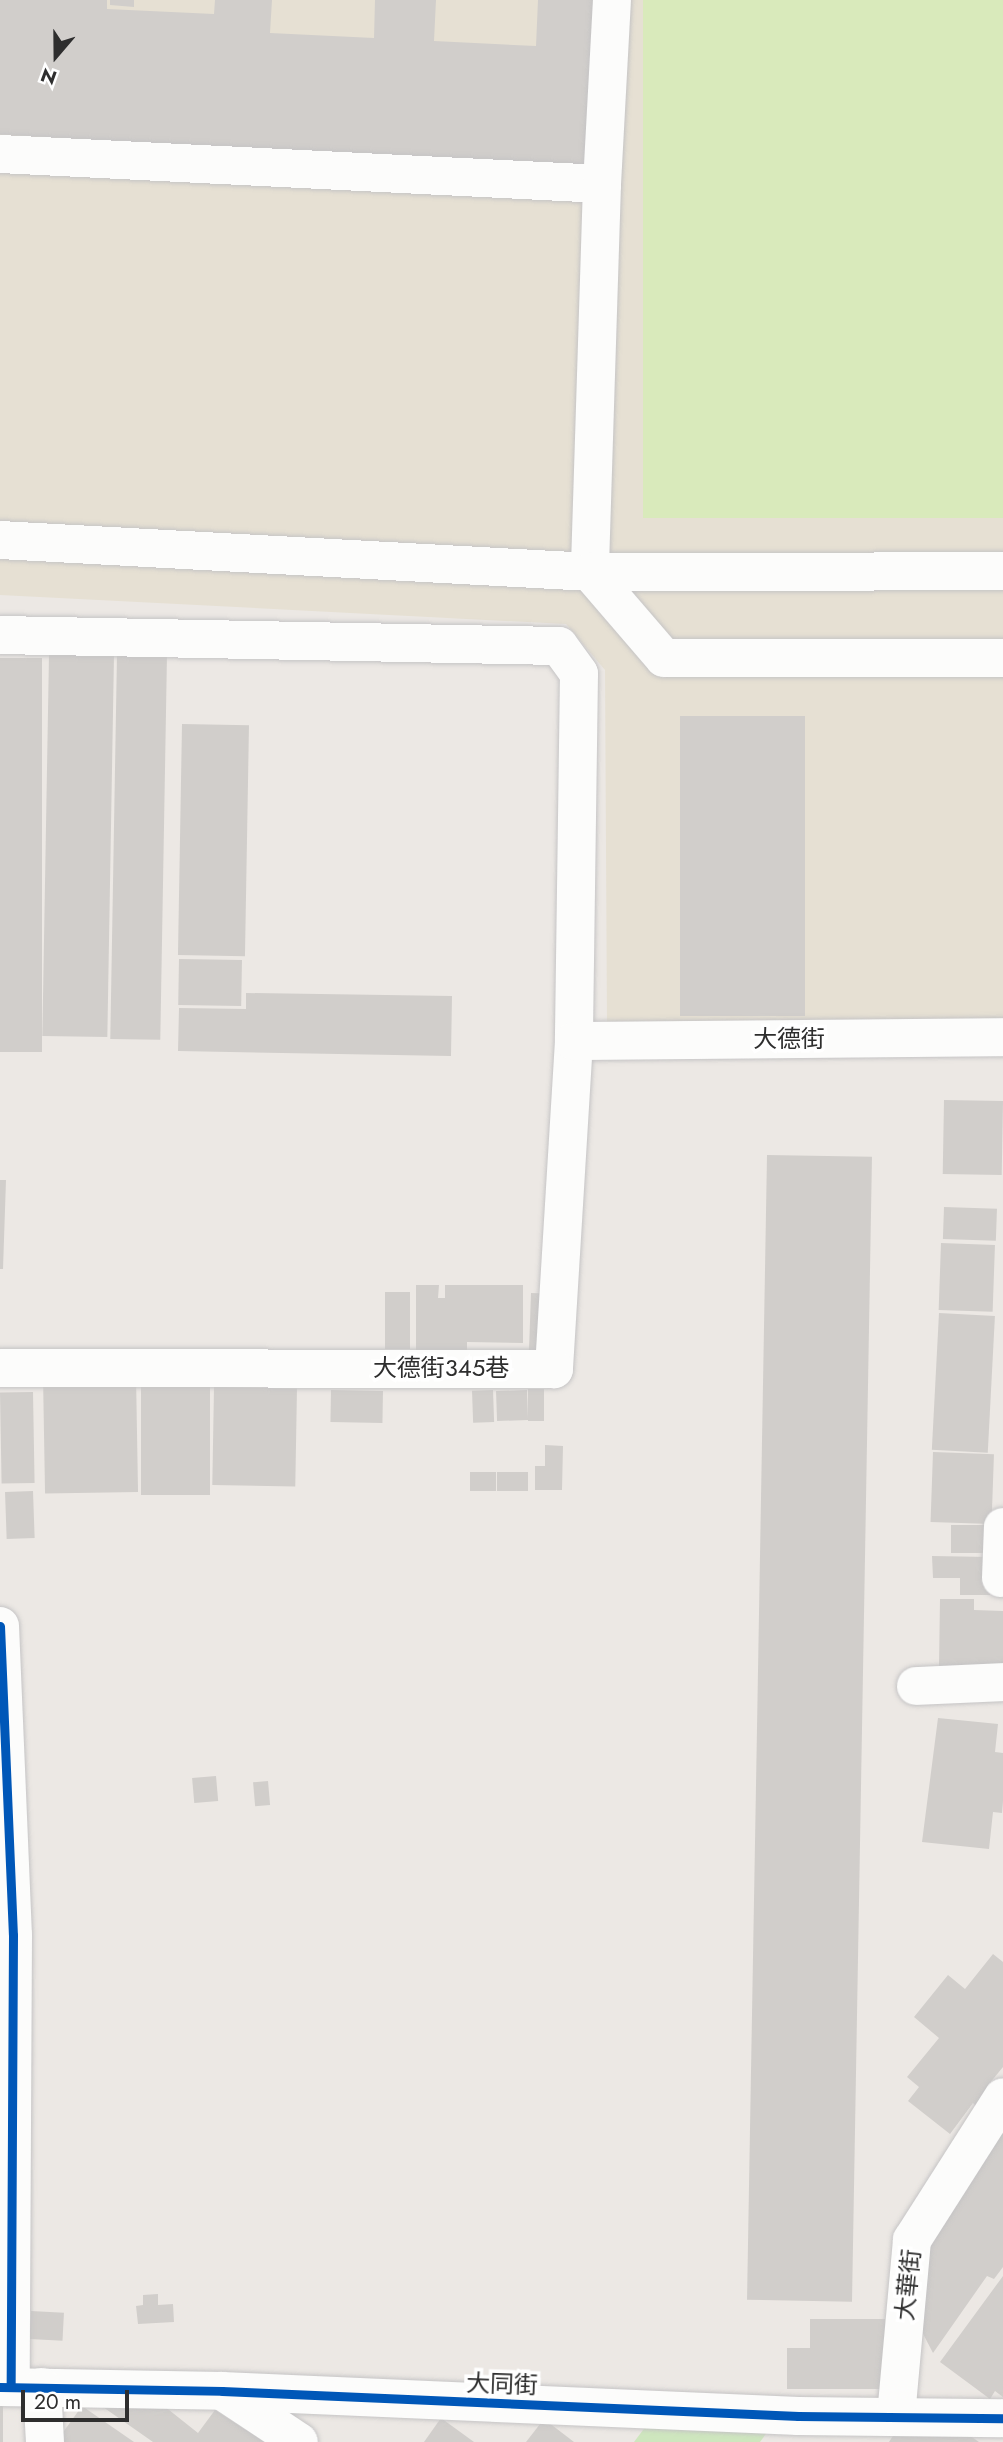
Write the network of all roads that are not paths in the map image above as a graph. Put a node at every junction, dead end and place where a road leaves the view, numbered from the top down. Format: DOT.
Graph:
graph roads {
  1 [pos="612,0"];
  2 [pos="0,154"];
  3 [pos="602,184"];
  4 [pos="0,540"];
  5 [pos="1003,570"];
  6 [pos="590,572"];
  7 [pos="0,635"];
  8 [pos="1003,658"];
  9 [pos="1003,1037"];
  10 [pos="574,1041"];
  11 [pos="0,1368"];
  12 [pos="1003,1527"];
  13 [pos="1001,1578"];
  14 [pos="0,1626"];
  15 [pos="1003,1682"];
  16 [pos="916,1686"];
  17 [pos="7,1935"];
  18 [pos="1003,2097"];
  19 [pos="18,2387"];
  20 [pos="222,2391"];
  21 [pos="896,2416"];
  22 [pos="1003,2418"];
  23 [pos="789,2429"];
  24 [pos="45,2442"];
  25 [pos="299,2442"];
  1 -- 3 [label="street"];
  2 -- 3 [label="street"];
  3 -- 6 [label="street"];
  4 -- 6 [label="street"];
  5 -- 6 [label="street"];
  6 -- 8 [label="street"];
  7 -- 10 [label="street"];
  9 -- 10 [label="street, 大德街"];
  10 -- 11 [label="street, 大德街345巷"];
  12 -- 13 [label="street"];
  14 -- 17 [label="street"];
  15 -- 16 [label="street"];
  17 -- 19 [label="street"];
  18 -- 21 [label="street, 大華街"];
  19 -- 20 [label="street, 大同街"];
  19 -- 24 [label="street"];
  20 -- 23 [label="street, 大同街"];
  20 -- 25 [label="street"];
  21 -- 22 [label="street, 大同街"];
  21 -- 23 [label="street, 大同街"];
}
